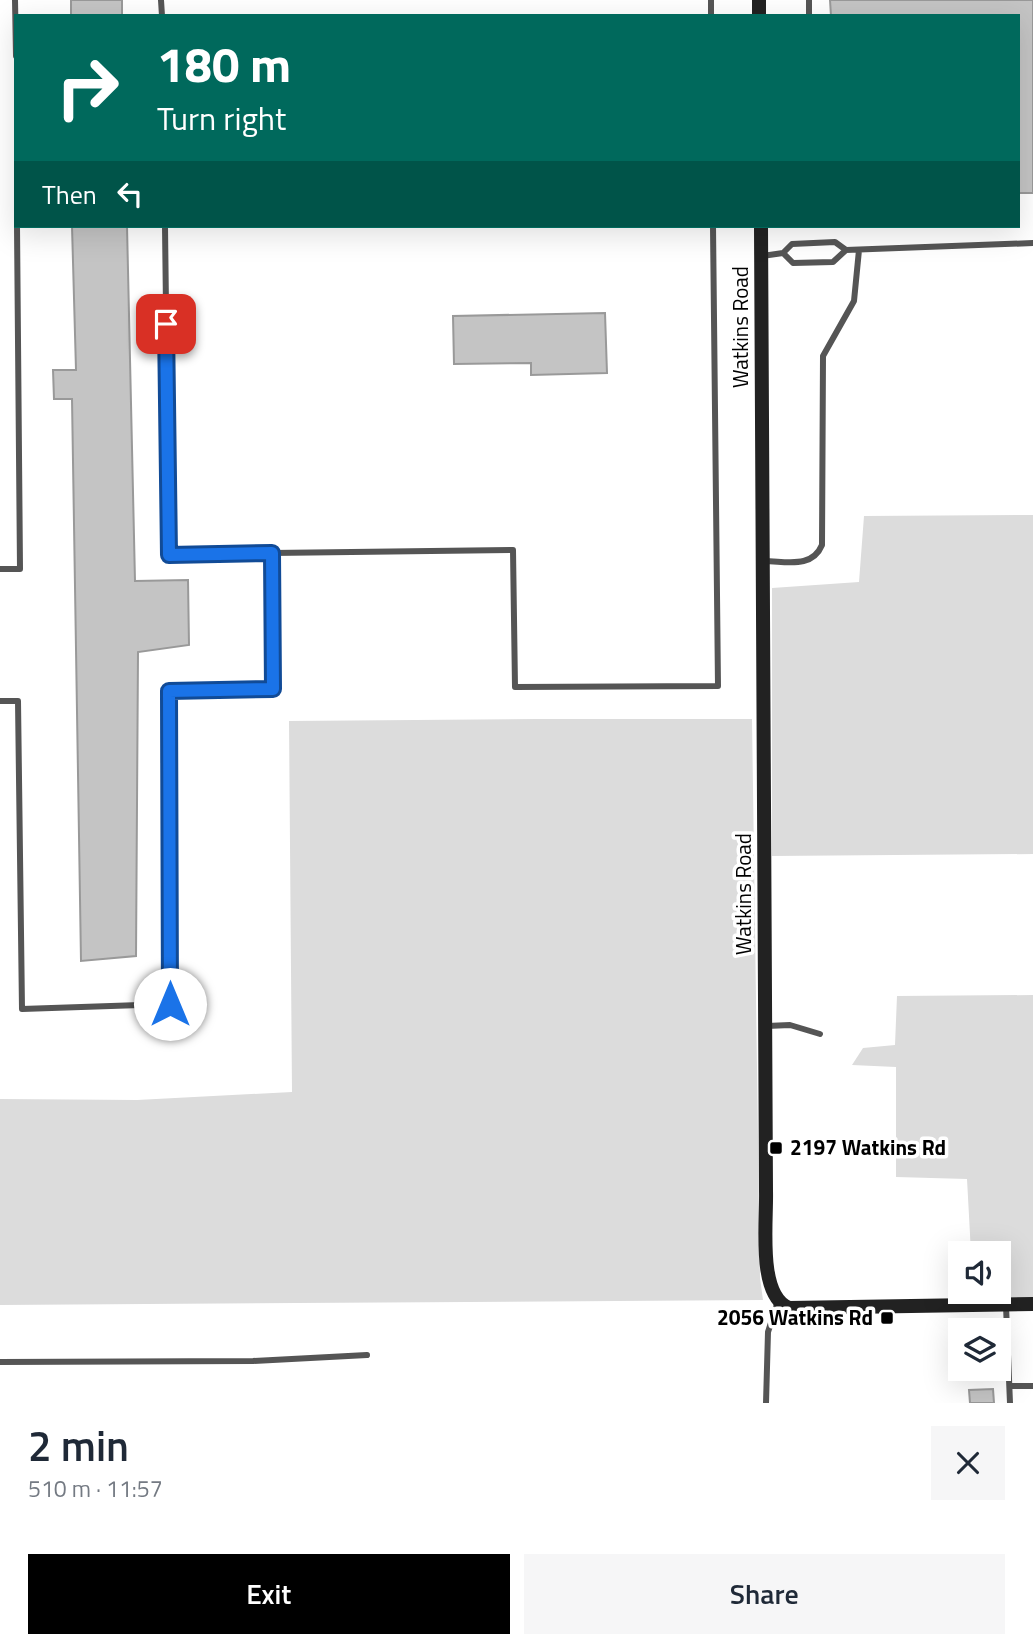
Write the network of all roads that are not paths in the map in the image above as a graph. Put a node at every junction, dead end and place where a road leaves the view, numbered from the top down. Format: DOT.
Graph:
graph roads {
  1 [pos="17,228"];
  2 [pos="165,228"];
  3 [pos="713,228"];
  4 [pos="761,228"];
  5 [pos="1033,243"];
  6 [pos="846,250"];
  7 [pos="859,250"];
  8 [pos="783,253"];
  9 [pos="762,256"];
  10 [pos="272,553"];
  11 [pos="764,561"];
  12 [pos="0,569"];
  13 [pos="0,701"];
  14 [pos="766,1026"];
  15 [pos="820,1034"];
  16 [pos="778,1304"];
  17 [pos="1006,1304"];
  18 [pos="1011,1304"];
  19 [pos="1033,1304"];
  20 [pos="367,1355"];
  21 [pos="0,1362"];
  22 [pos="1010,1386"];
  23 [pos="1033,1386"];
  24 [pos="766,1403"];
  25 [pos="1010,1403"];
  1 -- 12 [label="lane"];
  2 -- 10 [label="lane"];
  3 -- 10 [label="lane"];
  4 -- 9 [label="street, Watkins Road"];
  5 -- 7 [label="lane"];
  6 -- 7 [label="lane"];
  6 -- 8 [label="lane"];
  6 -- 8 [label="lane"];
  7 -- 11 [label="lane"];
  8 -- 9 [label="lane"];
  9 -- 11 [label="street, Watkins Road"];
  10 -- 13 [label="lane"];
  11 -- 14 [label="street, Watkins Road"];
  14 -- 15 [label="lane"];
  14 -- 16 [label="street, Watkins Road"];
  16 -- 17 [label="street"];
  16 -- 24 [label="lane"];
  17 -- 22 [label="lane"];
  18 -- 19 [label="street"];
  20 -- 21 [label="lane"];
  22 -- 23 [label="lane"];
  22 -- 25 [label="lane"];
}
